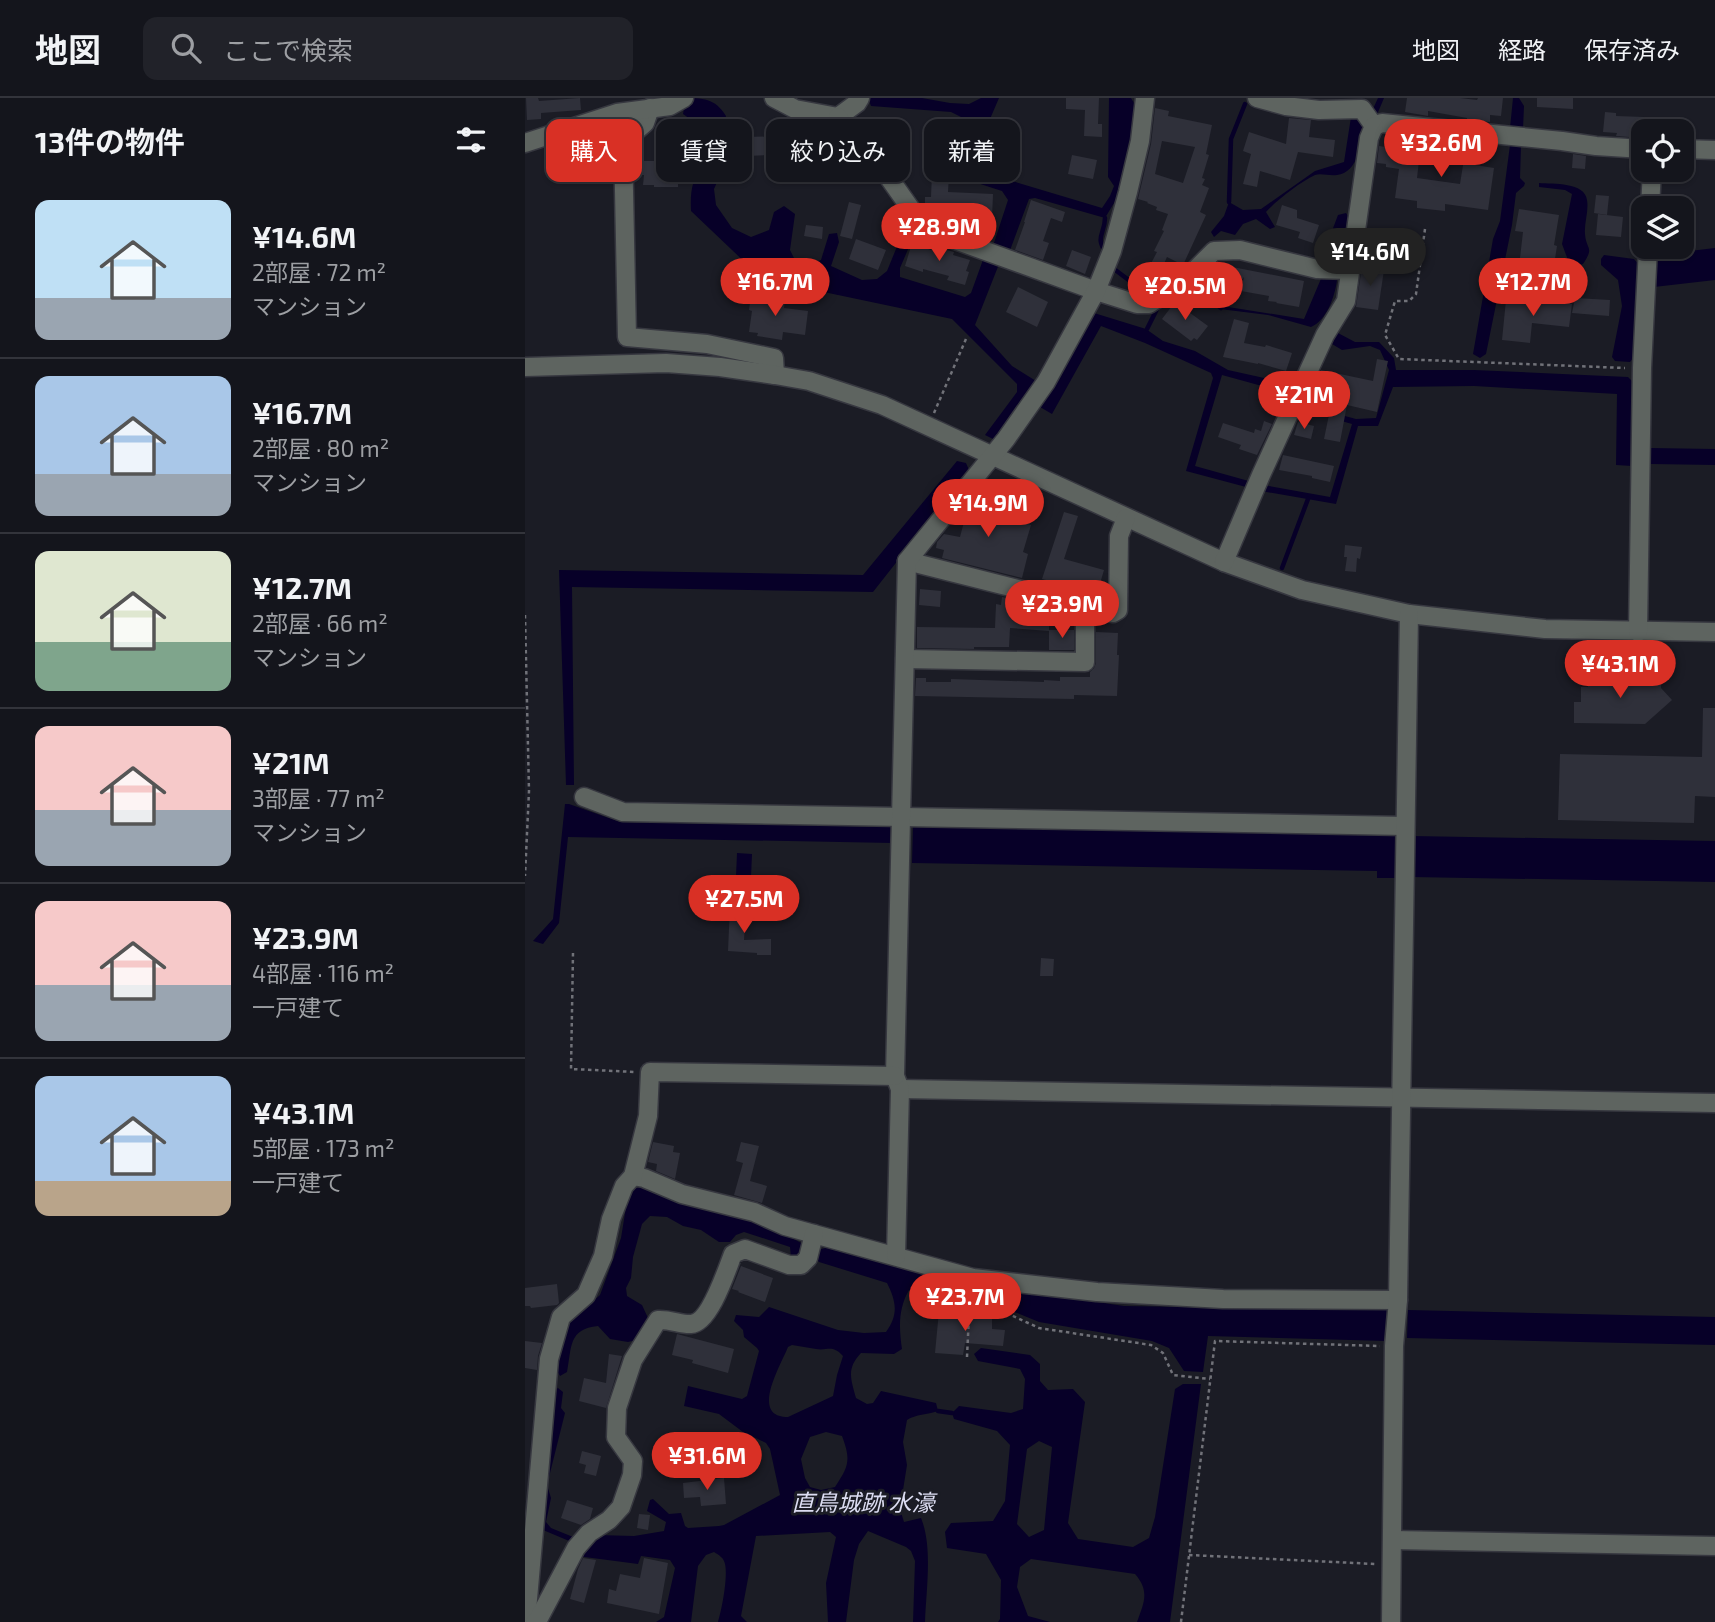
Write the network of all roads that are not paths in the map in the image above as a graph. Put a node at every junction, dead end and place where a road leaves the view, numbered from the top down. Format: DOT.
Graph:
graph roads {
  1 [pos="774,98"];
  2 [pos="860,98"];
  3 [pos="1145,98"];
  4 [pos="1257,98"];
  5 [pos="683,99"];
  6 [pos="650,108"];
  7 [pos="1368,114"];
  8 [pos="838,117"];
  9 [pos="525,143"];
  10 [pos="1631,148"];
  11 [pos="1694,149"];
  12 [pos="1715,149"];
  13 [pos="1647,259"];
  14 [pos="1350,270"];
  15 [pos="1096,291"];
  16 [pos="525,367"];
  17 [pos="775,374"];
  18 [pos="993,456"];
  19 [pos="1126,518"];
  20 [pos="907,561"];
  21 [pos="1224,562"];
  22 [pos="1085,606"];
  23 [pos="1409,614"];
  24 [pos="1639,632"];
  25 [pos="1715,632"];
  26 [pos="905,659"];
  27 [pos="584,797"];
  28 [pos="1405,826"];
  29 [pos="901,831"];
  30 [pos="897,1082"];
  31 [pos="1401,1097"];
  32 [pos="1715,1103"];
  33 [pos="633,1176"];
  34 [pos="811,1246"];
  35 [pos="896,1256"];
  36 [pos="1398,1300"];
  37 [pos="1393,1540"];
  38 [pos="1715,1546"];
  39 [pos="526,1622"];
  40 [pos="535,1622"];
  41 [pos="1391,1622"];
  1 -- 8 [label="street"];
  2 -- 8 [label="street"];
  3 -- 15 [label="street"];
  4 -- 7 [label="street"];
  5 -- 6 [label="street"];
  6 -- 9 [label="street"];
  6 -- 17 [label="street"];
  7 -- 10 [label="street"];
  7 -- 14 [label="street"];
  8 -- 15 [label="street"];
  11 -- 12 [label="street"];
  13 -- 24 [label="street"];
  14 -- 15 [label="street"];
  14 -- 21 [label="street"];
  15 -- 18 [label="street"];
  16 -- 17 [label="street"];
  17 -- 18 [label="street"];
  18 -- 19 [label="street"];
  18 -- 20 [label="street"];
  19 -- 21 [label="street"];
  19 -- 22 [label="street"];
  20 -- 22 [label="street"];
  20 -- 26 [label="street"];
  21 -- 23 [label="street"];
  22 -- 26 [label="street"];
  23 -- 24 [label="street"];
  23 -- 28 [label="street"];
  24 -- 25 [label="street"];
  26 -- 29 [label="street"];
  27 -- 29 [label="street"];
  28 -- 29 [label="street"];
  28 -- 31 [label="street"];
  29 -- 30 [label="street"];
  30 -- 31 [label="street"];
  30 -- 33 [label="street"];
  30 -- 35 [label="street"];
  31 -- 32 [label="street"];
  31 -- 36 [label="street"];
  33 -- 34 [label="street"];
  33 -- 39 [label="street"];
  34 -- 35 [label="street"];
  34 -- 40 [label="street"];
  35 -- 36 [label="street"];
  36 -- 37 [label="street"];
  37 -- 38 [label="street"];
  37 -- 41 [label="street"];
}
